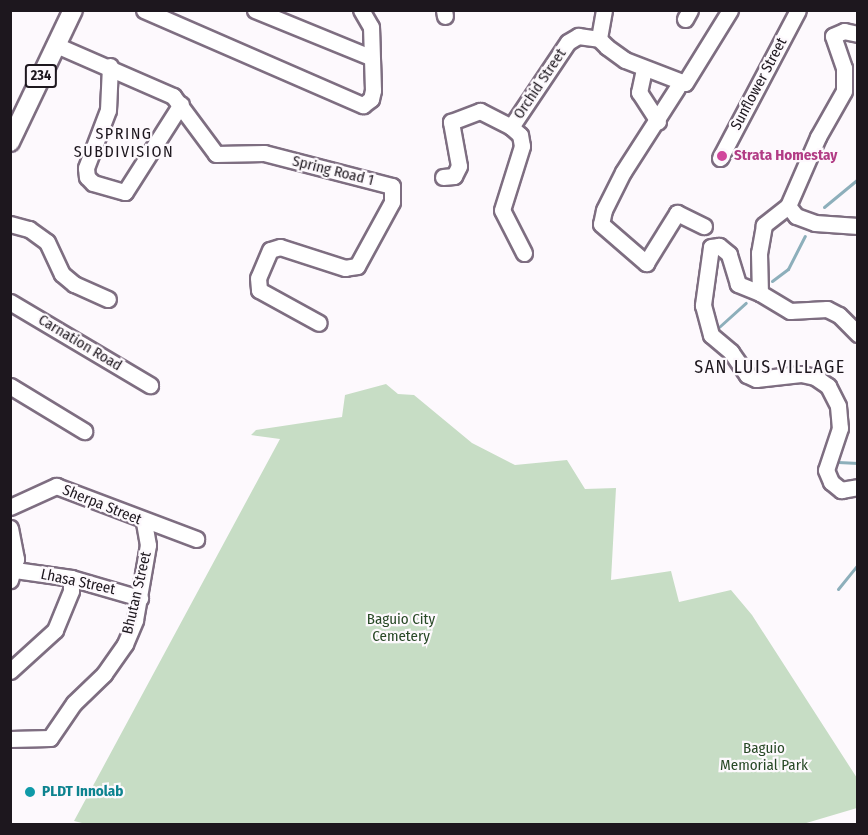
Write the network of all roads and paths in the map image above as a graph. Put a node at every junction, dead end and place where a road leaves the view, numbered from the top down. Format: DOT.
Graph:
graph roads {
  1 [pos="73,10"];
  2 [pos="144,10"];
  3 [pos="255,10"];
  4 [pos="362,10"];
  5 [pos="604,10"];
  6 [pos="730,10"];
  7 [pos="798,10"];
  8 [pos="858,34"];
  9 [pos="599,39"];
  10 [pos="56,45"];
  11 [pos="370,57"];
  12 [pos="110,66"];
  13 [pos="644,69"];
  14 [pos="681,86"];
  15 [pos="181,104"];
  16 [pos="658,121"];
  17 [pos="511,127"];
  18 [pos="10,142"];
  19 [pos="720,158"];
  20 [pos="443,177"];
  21 [pos="788,206"];
  22 [pos="10,224"];
  23 [pos="704,226"];
  24 [pos="858,226"];
  25 [pos="524,253"];
  26 [pos="760,292"];
  27 [pos="108,299"];
  28 [pos="10,302"];
  29 [pos="319,323"];
  30 [pos="858,334"];
  31 [pos="150,385"];
  32 [pos="10,386"];
  33 [pos="84,431"];
  34 [pos="858,487"];
  35 [pos="10,507"];
  36 [pos="144,522"];
  37 [pos="10,528"];
  38 [pos="196,539"];
  39 [pos="13,575"];
  40 [pos="71,578"];
  41 [pos="140,598"];
  42 [pos="10,671"];
  43 [pos="10,739"];
  1 -- 10 [label="main road, 234"];
  2 -- 11 [label="street"];
  3 -- 11 [label="street"];
  4 -- 11 [label="street"];
  5 -- 9 [label="street"];
  6 -- 14 [label="street"];
  7 -- 19 [label="street, Sunflower Street"];
  8 -- 21 [label="street"];
  9 -- 13 [label="street"];
  9 -- 17 [label="street, Orchid Street"];
  10 -- 12 [label="street, Spring Road 1"];
  10 -- 18 [label="main road, 234"];
  12 -- 15 [label="street, Spring Road 1"];
  12 -- 15 [label="street"];
  13 -- 14 [label="street"];
  13 -- 16 [label="street"];
  14 -- 16 [label="street"];
  15 -- 29 [label="street, Spring Road 1"];
  16 -- 23 [label="street"];
  17 -- 20 [label="street"];
  17 -- 25 [label="street, Orchid Street"];
  21 -- 24 [label="street"];
  21 -- 26 [label="street"];
  22 -- 27 [label="street"];
  26 -- 30 [label="street"];
  26 -- 34 [label="street"];
  28 -- 31 [label="street, Carnation Road"];
  32 -- 33 [label="street"];
  35 -- 36 [label="street, Sherpa Street"];
  36 -- 38 [label="street, Sherpa Street"];
  36 -- 41 [label="street, Bhutan Street"];
  37 -- 39 [label="street"];
  39 -- 40 [label="street, Lhasa Street"];
  40 -- 41 [label="street, Lhasa Street"];
  40 -- 42 [label="street"];
  41 -- 43 [label="street, Bhutan Street"];
}
